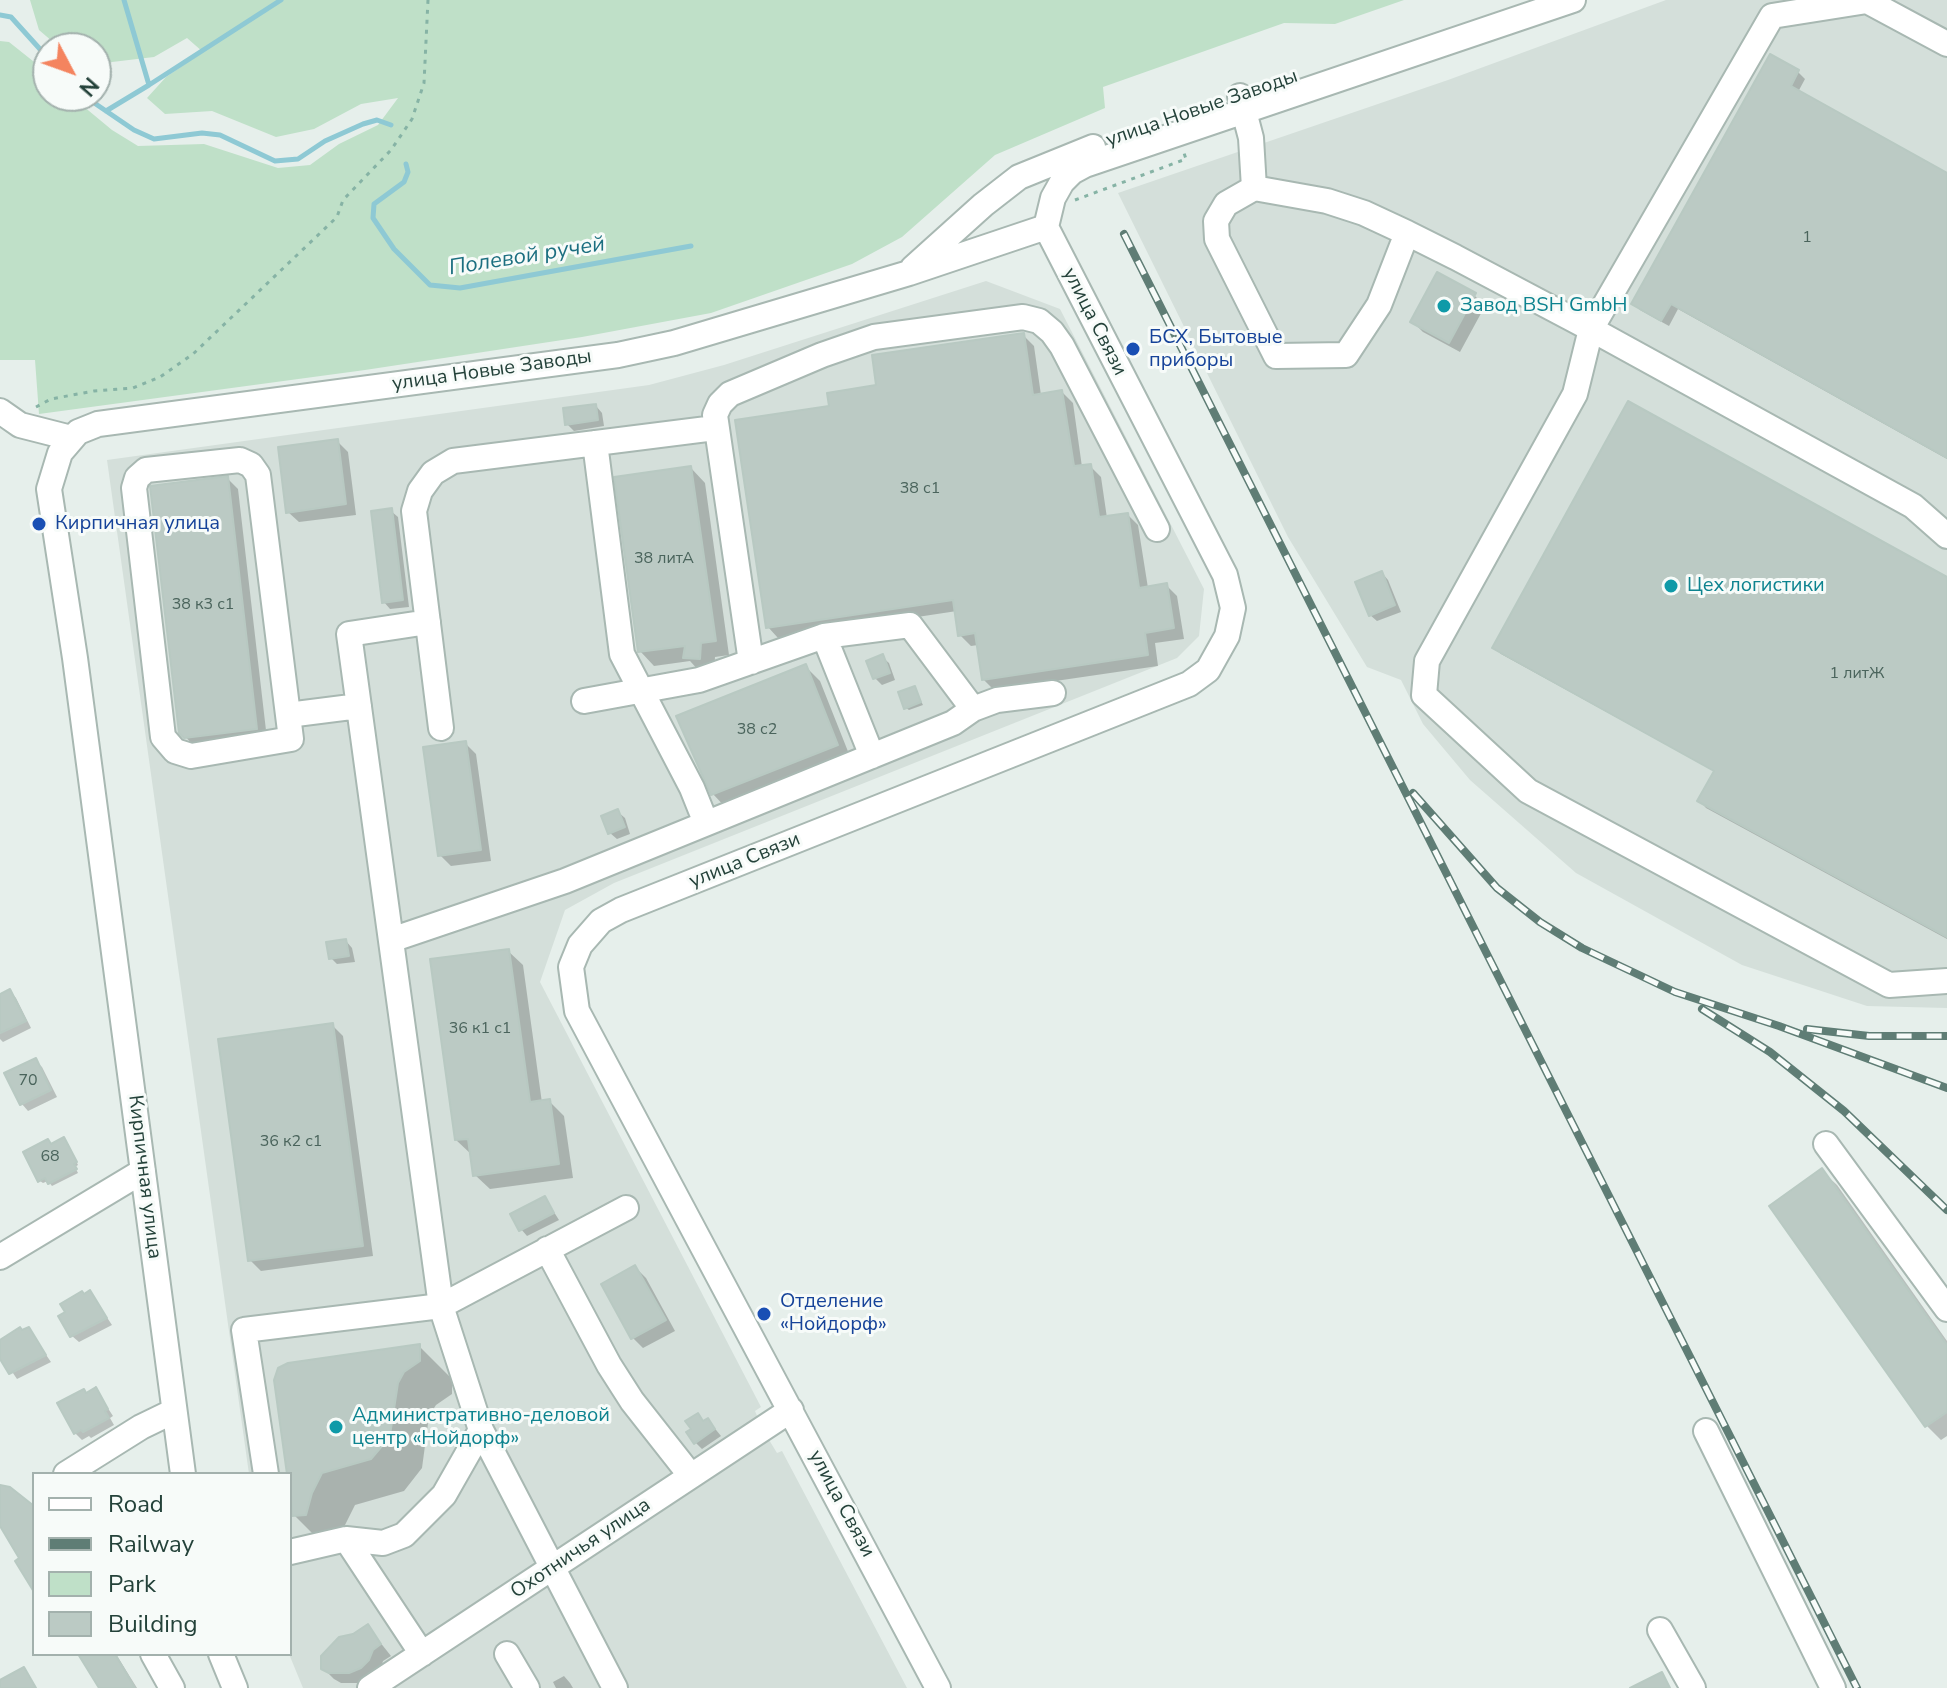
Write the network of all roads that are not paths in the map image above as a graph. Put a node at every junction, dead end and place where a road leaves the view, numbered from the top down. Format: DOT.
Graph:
graph roads {
  1 [pos="1525,0"];
  2 [pos="1573,0"];
  3 [pos="1764,8"];
  4 [pos="1947,44"];
  5 [pos="1243,103"];
  6 [pos="1254,188"];
  7 [pos="1046,227"];
  8 [pos="1407,233"];
  9 [pos="909,273"];
  10 [pos="1591,329"];
  11 [pos="10,418"];
  12 [pos="715,428"];
  13 [pos="595,443"];
  14 [pos="65,446"];
  15 [pos="1157,529"];
  16 [pos="1947,536"];
  17 [pos="428,622"];
  18 [pos="824,636"];
  19 [pos="751,662"];
  20 [pos="641,691"];
  21 [pos="1053,693"];
  22 [pos="584,701"];
  23 [pos="359,706"];
  24 [pos="973,709"];
  25 [pos="288,715"];
  26 [pos="441,728"];
  27 [pos="872,756"];
  28 [pos="706,823"];
  29 [pos="391,940"];
  30 [pos="1947,981"];
  31 [pos="1826,1144"];
  32 [pos="143,1171"];
  33 [pos="626,1208"];
  34 [pos="547,1249"];
  35 [pos="0,1257"];
  36 [pos="441,1306"];
  37 [pos="1947,1309"];
  38 [pos="791,1410"];
  39 [pos="174,1411"];
  40 [pos="481,1430"];
  41 [pos="1706,1431"];
  42 [pos="69,1472"];
  43 [pos="183,1472"];
  44 [pos="266,1472"];
  45 [pos="691,1476"];
  46 [pos="346,1539"];
  47 [pos="292,1552"];
  48 [pos="551,1569"];
  49 [pos="1660,1630"];
  50 [pos="422,1654"];
  51 [pos="507,1654"];
  52 [pos="154,1656"];
  53 [pos="222,1656"];
  54 [pos="172,1688"];
  55 [pos="235,1688"];
  56 [pos="370,1688"];
  57 [pos="527,1688"];
  58 [pos="615,1688"];
  59 [pos="938,1688"];
  60 [pos="1693,1688"];
  61 [pos="1833,1688"];
  1 -- 5 [label="street, улица Новые Заводы"];
  2 -- 5 [label="street, улица Новые Заводы"];
  3 -- 4 [label="street"];
  3 -- 10 [label="street"];
  5 -- 6 [label="street"];
  5 -- 7 [label="street, улица Новые Заводы"];
  5 -- 9 [label="street, улица Новые Заводы"];
  6 -- 8 [label="street"];
  6 -- 8 [label="street"];
  7 -- 9 [label="street, улица Новые Заводы"];
  7 -- 38 [label="street, улица Связи"];
  8 -- 10 [label="street"];
  9 -- 14 [label="street, улица Новые Заводы"];
  10 -- 16 [label="street"];
  10 -- 30 [label="street"];
  11 -- 14 [label="street"];
  12 -- 13 [label="street"];
  12 -- 15 [label="street"];
  12 -- 19 [label="street"];
  13 -- 17 [label="street"];
  13 -- 20 [label="street"];
  14 -- 32 [label="street, Кирпичная улица"];
  17 -- 23 [label="street"];
  17 -- 26 [label="street"];
  18 -- 19 [label="street"];
  18 -- 24 [label="street"];
  18 -- 27 [label="street"];
  19 -- 20 [label="street"];
  20 -- 22 [label="street"];
  20 -- 28 [label="street"];
  21 -- 24 [label="street"];
  23 -- 25 [label="street"];
  23 -- 29 [label="street"];
  24 -- 27 [label="street"];
  25 -- 25 [label="street"];
  27 -- 28 [label="street"];
  28 -- 29 [label="street"];
  29 -- 36 [label="street"];
  31 -- 37 [label="street"];
  32 -- 35 [label="street"];
  32 -- 39 [label="street, Кирпичная улица"];
  33 -- 34 [label="street"];
  34 -- 36 [label="street"];
  34 -- 45 [label="street"];
  36 -- 40 [label="street"];
  36 -- 44 [label="street"];
  38 -- 45 [label="street, Охотничья улица"];
  38 -- 59 [label="street, улица Связи"];
  39 -- 42 [label="street"];
  39 -- 43 [label="street, Кирпичная улица"];
  40 -- 46 [label="street"];
  40 -- 48 [label="street"];
  41 -- 61 [label="street"];
  45 -- 48 [label="street, Охотничья улица"];
  46 -- 47 [label="street"];
  46 -- 50 [label="street"];
  48 -- 50 [label="street, Охотничья улица"];
  48 -- 58 [label="street"];
  49 -- 60 [label="street"];
  50 -- 56 [label="street, Охотничья улица"];
  51 -- 57 [label="street"];
  52 -- 54 [label="street"];
  53 -- 55 [label="street"];
}
